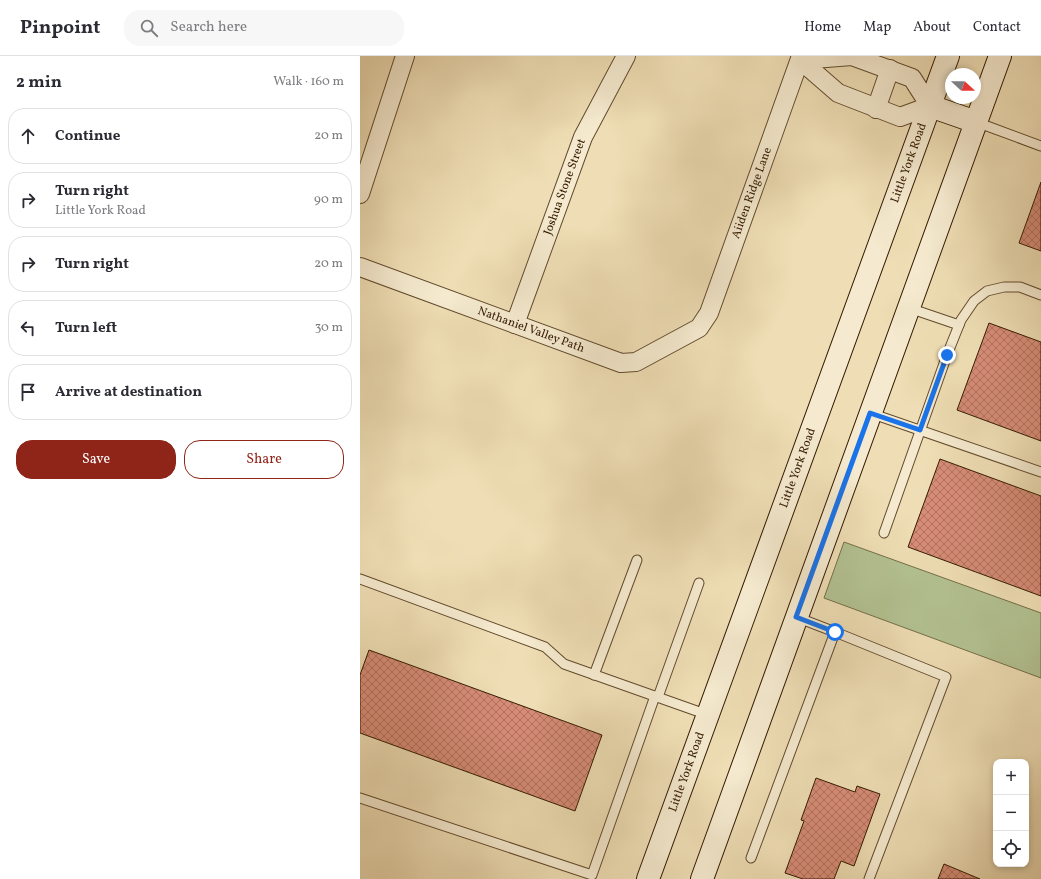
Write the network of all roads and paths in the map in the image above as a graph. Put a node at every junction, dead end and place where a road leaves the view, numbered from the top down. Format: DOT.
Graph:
graph roads {
  1 [pos="405,56"];
  2 [pos="626,56"];
  3 [pos="948,56"];
  4 [pos="1000,56"];
  5 [pos="796,57"];
  6 [pos="890,69"];
  7 [pos="930,106"];
  8 [pos="876,109"];
  9 [pos="976,122"];
  10 [pos="1041,146"];
  11 [pos="360,194"];
  12 [pos="360,267"];
  13 [pos="1041,295"];
  14 [pos="909,308"];
  15 [pos="515,324"];
  16 [pos="959,325"];
  17 [pos="699,328"];
  18 [pos="870,413"];
  19 [pos="920,430"];
  20 [pos="1041,472"];
  21 [pos="884,533"];
  22 [pos="637,560"];
  23 [pos="360,579"];
  24 [pos="699,583"];
  25 [pos="796,617"];
  26 [pos="835,632"];
  27 [pos="594,675"];
  28 [pos="656,697"];
  29 [pos="708,715"];
  30 [pos="360,798"];
  31 [pos="751,858"];
  32 [pos="648,879"];
  33 [pos="702,879"];
  34 [pos="870,879"];
  1 -- 11 [label="street"];
  2 -- 15 [label="street, Joshua Stone Street"];
  3 -- 7 [label="main road, Little York Road"];
  4 -- 9 [label="main road"];
  5 -- 6 [label="street"];
  5 -- 8 [label="street"];
  5 -- 17 [label="street, Aiiden Ridge Lane"];
  6 -- 7 [label="street"];
  6 -- 8 [label="street"];
  7 -- 8 [label="street"];
  7 -- 9 [label="main road"];
  7 -- 29 [label="main road, Little York Road"];
  9 -- 10 [label="lane"];
  9 -- 14 [label="main road"];
  12 -- 15 [label="street, Nathaniel Valley Path"];
  13 -- 16 [label="lane"];
  14 -- 16 [label="lane"];
  14 -- 18 [label="main road"];
  15 -- 17 [label="street, Nathaniel Valley Path"];
  16 -- 19 [label="lane"];
  18 -- 19 [label="lane"];
  18 -- 25 [label="main road"];
  19 -- 20 [label="lane"];
  19 -- 21 [label="lane"];
  22 -- 27 [label="lane"];
  23 -- 27 [label="lane"];
  24 -- 28 [label="lane"];
  25 -- 26 [label="lane"];
  25 -- 33 [label="main road"];
  26 -- 31 [label="lane"];
  26 -- 34 [label="lane"];
  27 -- 28 [label="lane"];
  28 -- 29 [label="lane"];
  28 -- 30 [label="lane"];
  29 -- 32 [label="main road, Little York Road"];
}
